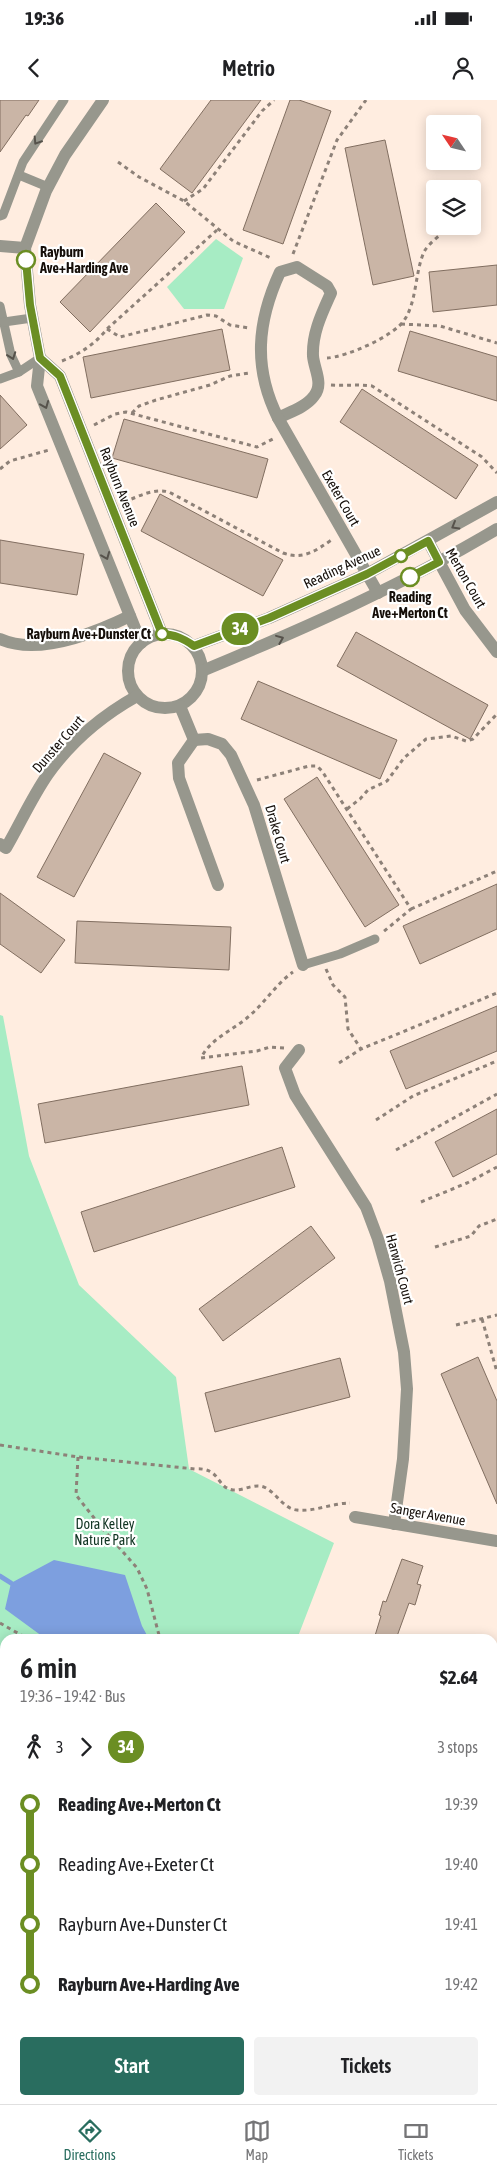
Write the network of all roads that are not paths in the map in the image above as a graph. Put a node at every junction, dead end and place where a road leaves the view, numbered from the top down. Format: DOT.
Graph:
graph roads {
  1 [pos="64,100"];
  2 [pos="103,100"];
  3 [pos="19,175"];
  4 [pos="48,187"];
  5 [pos="0,216"];
  6 [pos="0,246"];
  7 [pos="25,248"];
  8 [pos="0,306"];
  9 [pos="32,318"];
  10 [pos="4,322"];
  11 [pos="44,362"];
  12 [pos="19,372"];
  13 [pos="0,379"];
  14 [pos="278,418"];
  15 [pos="497,502"];
  16 [pos="497,529"];
  17 [pos="428,541"];
  18 [pos="439,562"];
  19 [pos="367,574"];
  20 [pos="378,593"];
  21 [pos="130,616"];
  22 [pos="162,634"];
  23 [pos="0,640"];
  24 [pos="141,643"];
  25 [pos="194,646"];
  26 [pos="497,652"];
  27 [pos="202,670"];
  28 [pos="137,696"];
  29 [pos="180,706"];
  30 [pos="194,740"];
  31 [pos="0,844"];
  32 [pos="218,885"];
  33 [pos="375,939"];
  34 [pos="303,966"];
  35 [pos="299,1050"];
  36 [pos="355,1517"];
  37 [pos="394,1524"];
  38 [pos="497,1541"];
  1 -- 3 [label="lane, one-way"];
  2 -- 4 [label="street, Rayburn Avenue"];
  3 -- 4 [label="lane"];
  3 -- 5 [label="lane"];
  4 -- 7 [label="street, Rayburn Avenue"];
  6 -- 7 [label="street"];
  7 -- 9 [label="street, Rayburn Avenue"];
  8 -- 10 [label="lane"];
  9 -- 10 [label="lane"];
  9 -- 11 [label="street, Rayburn Avenue"];
  10 -- 12 [label="lane, one-way"];
  11 -- 12 [label="lane"];
  11 -- 21 [label="street, Rayburn Avenue, one-way"];
  11 -- 22 [label="street, Rayburn Avenue"];
  12 -- 13 [label="lane"];
  14 -- 14 [label="street, Exeter Court"];
  14 -- 19 [label="street, Exeter Court"];
  15 -- 17 [label="street, Reading Avenue, one-way"];
  16 -- 18 [label="street"];
  17 -- 18 [label="street, Merton Court"];
  17 -- 19 [label="street, Reading Avenue"];
  18 -- 20 [label="street"];
  18 -- 26 [label="street, Merton Court"];
  19 -- 20 [label="street, Exeter Court"];
  19 -- 25 [label="street, Reading Avenue"];
  27 -- 20 [label="street, one-way"];
  21 -- 23 [label="street"];
  21 -- 24 [label="street, Rayburn Avenue"];
  22 -- 24 [label="street"];
  22 -- 25 [label="street"];
  24 -- 28 [label="street"];
  25 -- 27 [label="street"];
  27 -- 29 [label="street"];
  28 -- 29 [label="street"];
  28 -- 31 [label="street, Dunster Court"];
  29 -- 30 [label="street"];
  30 -- 32 [label="street"];
  30 -- 34 [label="street, Drake Court"];
  33 -- 34 [label="lane"];
  35 -- 37 [label="street, Harwich Court"];
  36 -- 37 [label="street, Sanger Avenue"];
  37 -- 38 [label="street, Sanger Avenue"];
}
